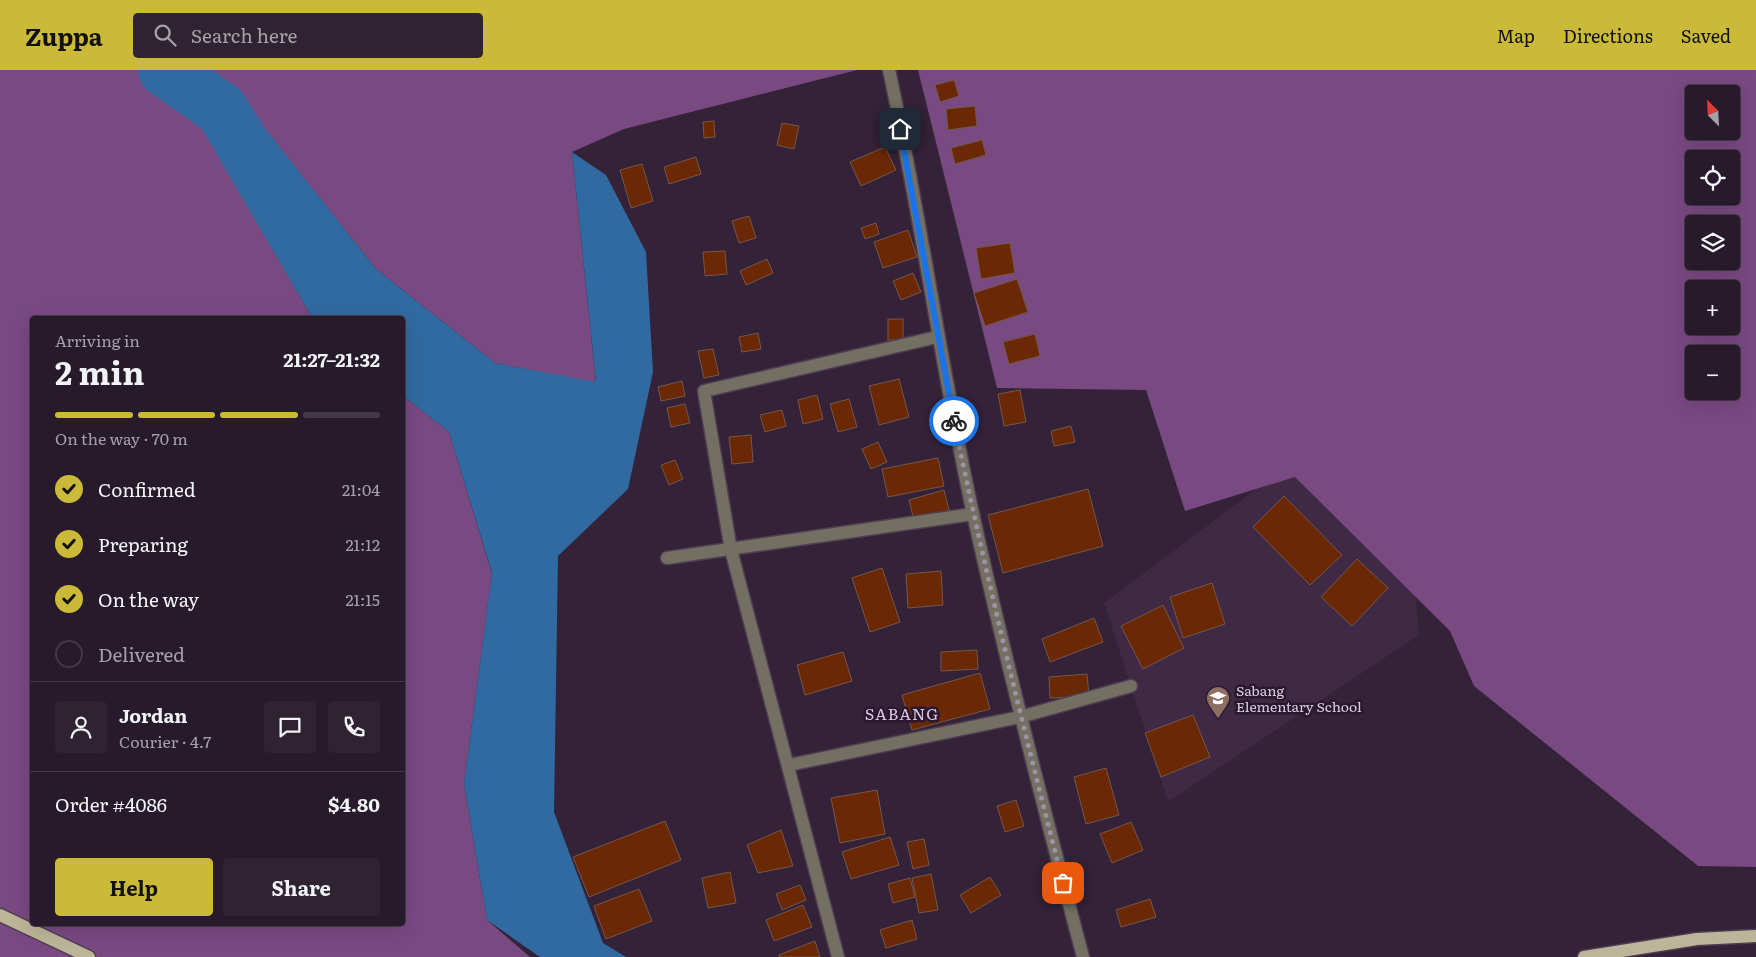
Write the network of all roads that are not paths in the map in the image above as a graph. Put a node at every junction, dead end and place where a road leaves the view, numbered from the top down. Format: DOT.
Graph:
graph roads {
  1 [pos="889,70"];
  2 [pos="937,336"];
  3 [pos="973,514"];
  4 [pos="731,550"];
  5 [pos="667,558"];
  6 [pos="1130,686"];
  7 [pos="1020,717"];
  8 [pos="789,764"];
  9 [pos="0,915"];
  10 [pos="1756,936"];
  11 [pos="88,957"];
  12 [pos="838,957"];
  13 [pos="1082,957"];
  14 [pos="1584,957"];
  1 -- 2 [label="street"];
  2 -- 3 [label="street"];
  2 -- 4 [label="street"];
  3 -- 4 [label="street"];
  3 -- 7 [label="street"];
  4 -- 5 [label="street"];
  4 -- 8 [label="street"];
  6 -- 7 [label="street"];
  7 -- 8 [label="street"];
  7 -- 13 [label="street"];
  8 -- 12 [label="street"];
  9 -- 11 [label="main road"];
  10 -- 14 [label="main road"];
}
